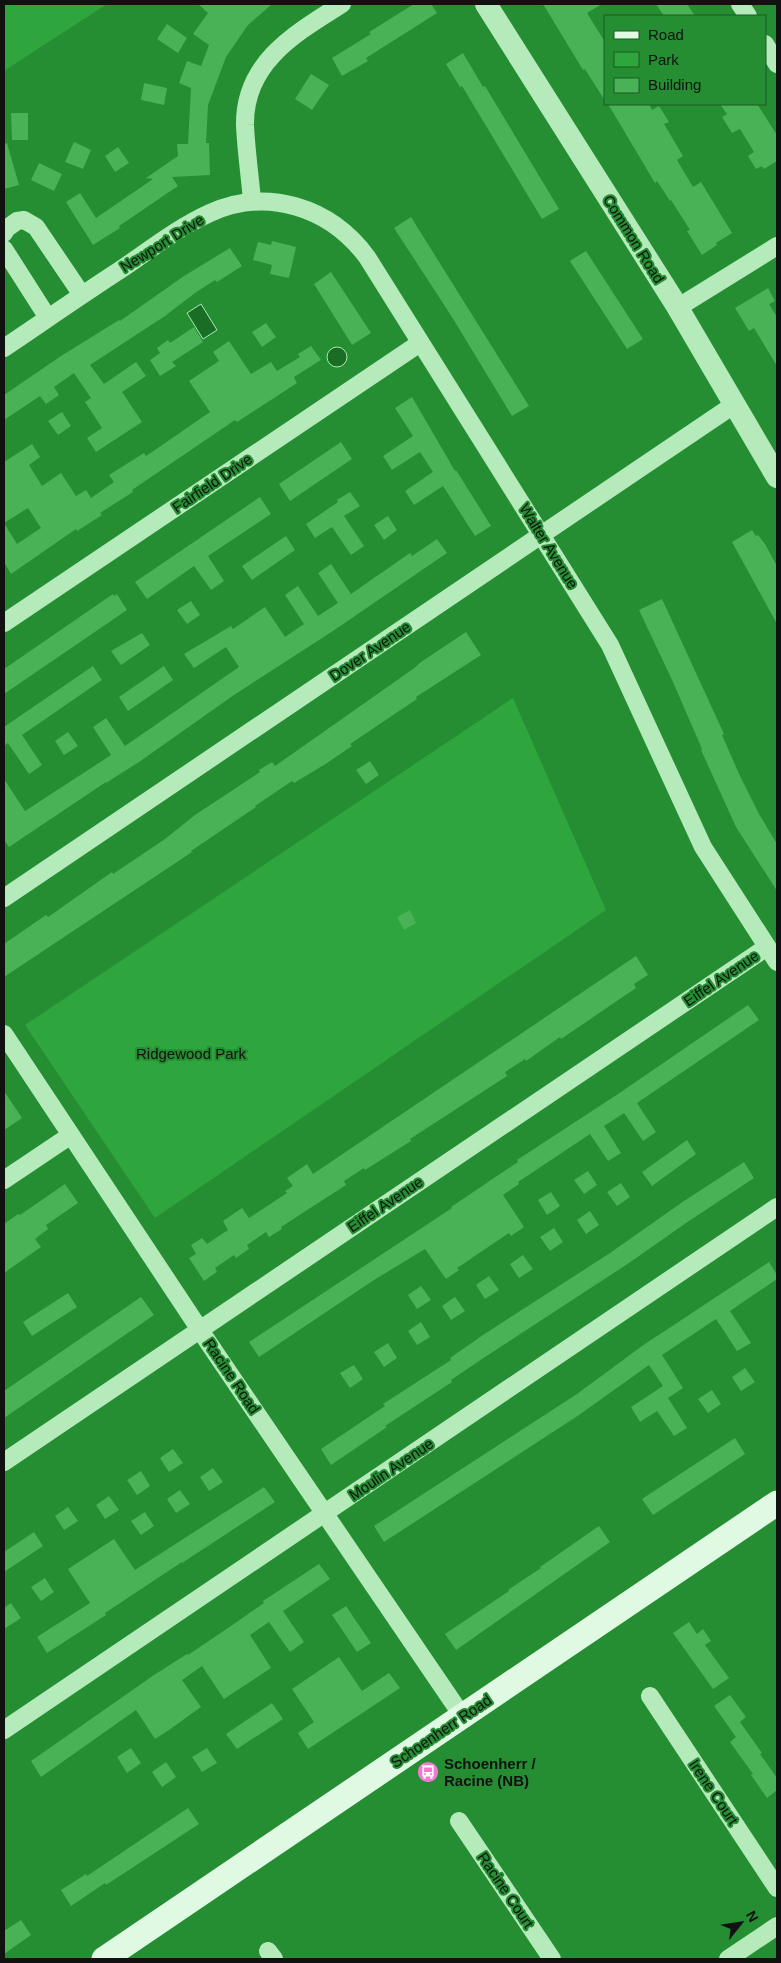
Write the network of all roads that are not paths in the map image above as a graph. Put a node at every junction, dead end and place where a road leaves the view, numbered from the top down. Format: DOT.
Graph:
graph roads {
  1 [pos="342,4"];
  2 [pos="486,4"];
  3 [pos="740,4"];
  4 [pos="747,15"];
  5 [pos="766,46"];
  6 [pos="777,64"];
  7 [pos="252,201"];
  8 [pos="4,234"];
  9 [pos="777,246"];
  10 [pos="4,249"];
  11 [pos="82,295"];
  12 [pos="677,308"];
  13 [pos="48,318"];
  14 [pos="420,343"];
  15 [pos="4,348"];
  16 [pos="735,404"];
  17 [pos="777,477"];
  18 [pos="542,536"];
  19 [pos="4,623"];
  20 [pos="4,898"];
  21 [pos="767,947"];
  22 [pos="777,962"];
  23 [pos="4,1034"];
  24 [pos="71,1135"];
  25 [pos="4,1180"];
  26 [pos="777,1207"];
  27 [pos="200,1329"];
  28 [pos="4,1462"];
  29 [pos="777,1503"];
  30 [pos="326,1513"];
  31 [pos="650,1696"];
  32 [pos="463,1717"];
  33 [pos="4,1730"];
  34 [pos="459,1821"];
  35 [pos="777,1888"];
  36 [pos="777,1926"];
  37 [pos="104,1959"];
  38 [pos="552,1959"];
  39 [pos="728,1959"];
  1 -- 7 [label="street"];
  2 -- 12 [label="street, Common Road"];
  3 -- 4 [label="street"];
  5 -- 6 [label="street"];
  7 -- 11 [label="street, Newport Drive"];
  7 -- 14 [label="street, Walter Avenue"];
  8 -- 11 [label="street"];
  9 -- 12 [label="street"];
  10 -- 13 [label="street"];
  11 -- 13 [label="street, Newport Drive"];
  12 -- 16 [label="street, Common Road"];
  13 -- 15 [label="street, Newport Drive"];
  14 -- 18 [label="street, Walter Avenue"];
  14 -- 19 [label="street, Fairfield Drive"];
  16 -- 17 [label="street, Common Road"];
  16 -- 18 [label="street, Dover Avenue"];
  18 -- 20 [label="street, Dover Avenue"];
  18 -- 21 [label="street, Walter Avenue"];
  21 -- 22 [label="street, Walter Avenue"];
  21 -- 27 [label="street, Eiffel Avenue"];
  23 -- 24 [label="street, Racine Road"];
  24 -- 25 [label="street"];
  24 -- 27 [label="street, Racine Road"];
  26 -- 30 [label="street, Moulin Avenue"];
  27 -- 28 [label="street, Eiffel Avenue"];
  27 -- 30 [label="street, Racine Road"];
  29 -- 32 [label="main road, Schoenherr Road"];
  30 -- 32 [label="street, Racine Road"];
  30 -- 33 [label="street, Moulin Avenue"];
  31 -- 35 [label="street, Irene Court"];
  32 -- 37 [label="main road, Schoenherr Road"];
  34 -- 38 [label="street, Racine Court"];
  36 -- 39 [label="street"];
}
